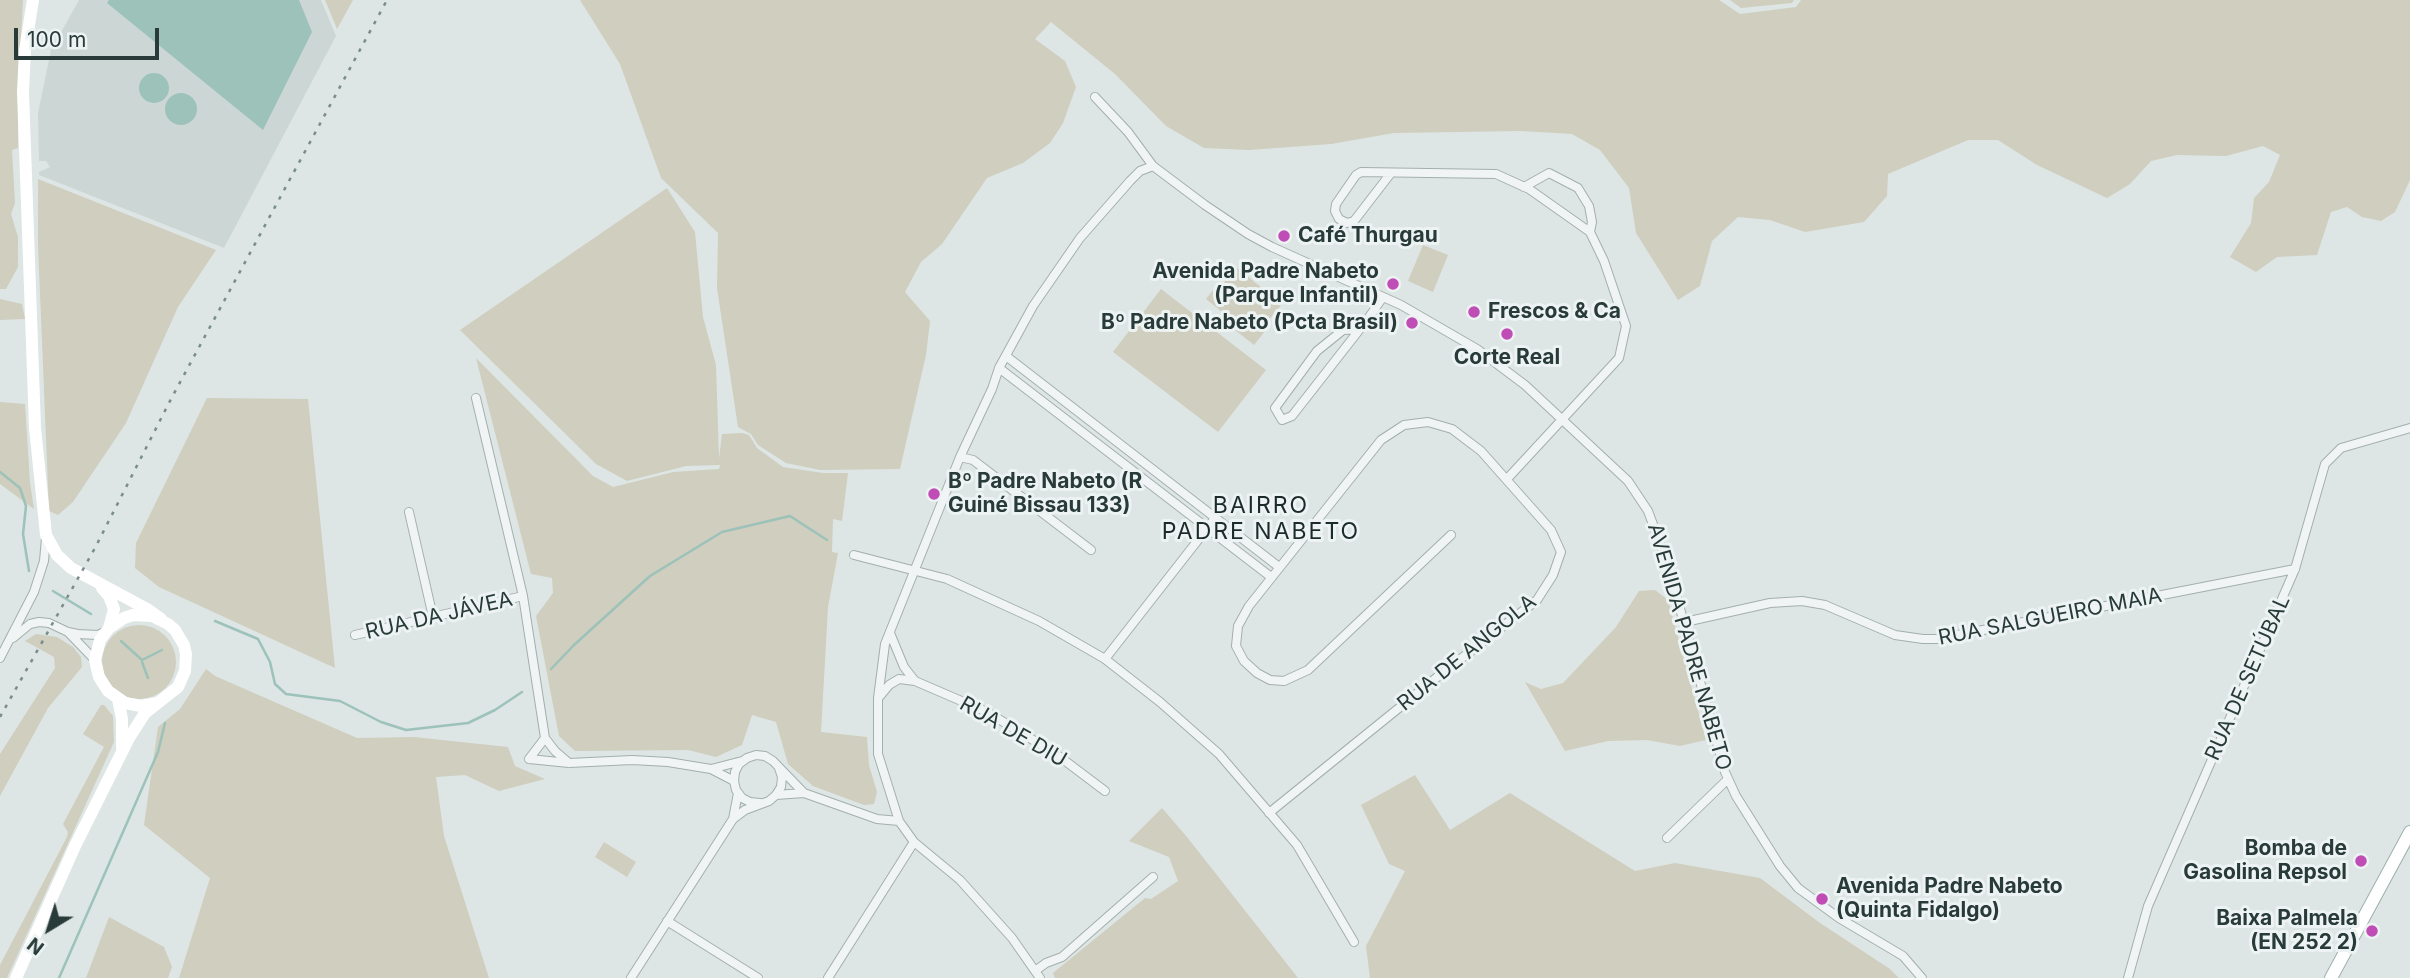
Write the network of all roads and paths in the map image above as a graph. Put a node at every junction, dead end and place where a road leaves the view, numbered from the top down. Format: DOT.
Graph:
graph roads {
  1 [pos="33,0"];
  2 [pos="1095,97"];
  3 [pos="1153,166"];
  4 [pos="1391,173"];
  5 [pos="1524,187"];
  6 [pos="1590,232"];
  7 [pos="1383,297"];
  8 [pos="1360,328"];
  9 [pos="1006,356"];
  10 [pos="999,368"];
  11 [pos="476,398"];
  12 [pos="1563,421"];
  13 [pos="2410,428"];
  14 [pos="960,457"];
  15 [pos="1507,479"];
  16 [pos="409,512"];
  17 [pos="1216,517"];
  18 [pos="1206,528"];
  19 [pos="46,535"];
  20 [pos="1451,535"];
  21 [pos="1091,550"];
  22 [pos="854,555"];
  23 [pos="1279,567"];
  24 [pos="914,569"];
  25 [pos="2295,569"];
  26 [pos="1271,577"];
  27 [pos="96,583"];
  28 [pos="523,596"];
  29 [pos="433,617"];
  30 [pos="161,619"];
  31 [pos="1685,622"];
  32 [pos="107,630"];
  33 [pos="68,632"];
  34 [pos="890,633"];
  35 [pos="355,635"];
  36 [pos="8,642"];
  37 [pos="0,658"];
  38 [pos="1105,659"];
  39 [pos="96,660"];
  40 [pos="915,681"];
  41 [pos="878,698"];
  42 [pos="118,699"];
  43 [pos="157,703"];
  44 [pos="545,738"];
  45 [pos="121,755"];
  46 [pos="743,761"];
  47 [pos="569,762"];
  48 [pos="779,768"];
  49 [pos="711,769"];
  50 [pos="1728,779"];
  51 [pos="734,781"];
  52 [pos="1105,792"];
  53 [pos="738,793"];
  54 [pos="804,793"];
  55 [pos="776,795"];
  56 [pos="760,803"];
  57 [pos="1269,814"];
  58 [pos="733,819"];
  59 [pos="899,821"];
  60 [pos="2410,832"];
  61 [pos="1667,838"];
  62 [pos="914,842"];
  63 [pos="1153,877"];
  64 [pos="667,921"];
  65 [pos="1354,942"];
  66 [pos="1038,974"];
  67 [pos="16,978"];
  68 [pos="631,978"];
  69 [pos="758,978"];
  70 [pos="828,978"];
  71 [pos="1923,978"];
  72 [pos="2128,978"];
  73 [pos="2331,978"];
  1 -- 19 [label="street"];
  2 -- 3 [label="street, AVENIDA PADRE NABETO"];
  3 -- 7 [label="street, AVENIDA PADRE NABETO"];
  3 -- 9 [label="street"];
  4 -- 4 [label="street"];
  4 -- 5 [label="street"];
  5 -- 6 [label="street"];
  5 -- 6 [label="street"];
  6 -- 12 [label="street"];
  7 -- 8 [label="street"];
  7 -- 12 [label="street, AVENIDA PADRE NABETO"];
  8 -- 8 [label="street"];
  9 -- 10 [label="street"];
  9 -- 17 [label="street"];
  10 -- 14 [label="street"];
  10 -- 18 [label="street"];
  11 -- 28 [label="street"];
  12 -- 15 [label="street"];
  12 -- 31 [label="street, AVENIDA PADRE NABETO"];
  13 -- 25 [label="street, RUA DE SETÚBAL"];
  14 -- 21 [label="street"];
  14 -- 24 [label="street"];
  15 -- 23 [label="street, RUA DE ANGOLA"];
  15 -- 57 [label="street, RUA DE ANGOLA"];
  16 -- 29 [label="street"];
  17 -- 18 [label="street"];
  17 -- 23 [label="street"];
  18 -- 26 [label="street"];
  18 -- 38 [label="street"];
  19 -- 27 [label="street"];
  19 -- 36 [label="street"];
  20 -- 26 [label="street, RUA DE ANGOLA"];
  22 -- 24 [label="street"];
  23 -- 26 [label="street, RUA DE ANGOLA"];
  24 -- 34 [label="street"];
  24 -- 38 [label="street"];
  25 -- 31 [label="street, RUA SALGUEIRO MAIA"];
  25 -- 72 [label="street, RUA DE SETÚBAL"];
  27 -- 30 [label="street"];
  27 -- 32 [label="street"];
  28 -- 29 [label="street, RUA DA JÁVEA"];
  28 -- 44 [label="street"];
  29 -- 35 [label="street, RUA DA JÁVEA"];
  30 -- 32 [label="street"];
  30 -- 43 [label="street"];
  31 -- 50 [label="street, AVENIDA PADRE NABETO"];
  32 -- 33 [label="street"];
  32 -- 39 [label="street"];
  33 -- 36 [label="street"];
  33 -- 39 [label="street"];
  34 -- 40 [label="street"];
  34 -- 41 [label="street"];
  36 -- 37 [label="street"];
  38 -- 57 [label="street"];
  39 -- 42 [label="street"];
  40 -- 41 [label="street"];
  40 -- 52 [label="street, RUA DE DIU"];
  41 -- 59 [label="street"];
  42 -- 43 [label="street"];
  42 -- 45 [label="street"];
  43 -- 45 [label="street"];
  44 -- 47 [label="street"];
  44 -- 47 [label="street"];
  45 -- 67 [label="street"];
  46 -- 48 [label="street"];
  46 -- 49 [label="street"];
  46 -- 51 [label="street"];
  47 -- 49 [label="street"];
  48 -- 54 [label="street"];
  48 -- 55 [label="street"];
  49 -- 51 [label="street"];
  50 -- 61 [label="street"];
  50 -- 71 [label="street, AVENIDA PADRE NABETO"];
  51 -- 53 [label="street"];
  53 -- 56 [label="street"];
  53 -- 58 [label="street"];
  54 -- 55 [label="street"];
  54 -- 59 [label="street"];
  55 -- 56 [label="street"];
  56 -- 58 [label="street"];
  57 -- 65 [label="street"];
  58 -- 64 [label="street"];
  59 -- 62 [label="street"];
  60 -- 73 [label="street"];
  62 -- 66 [label="street"];
  62 -- 70 [label="street"];
  63 -- 66 [label="street"];
  64 -- 68 [label="street"];
  64 -- 69 [label="street"];
}
